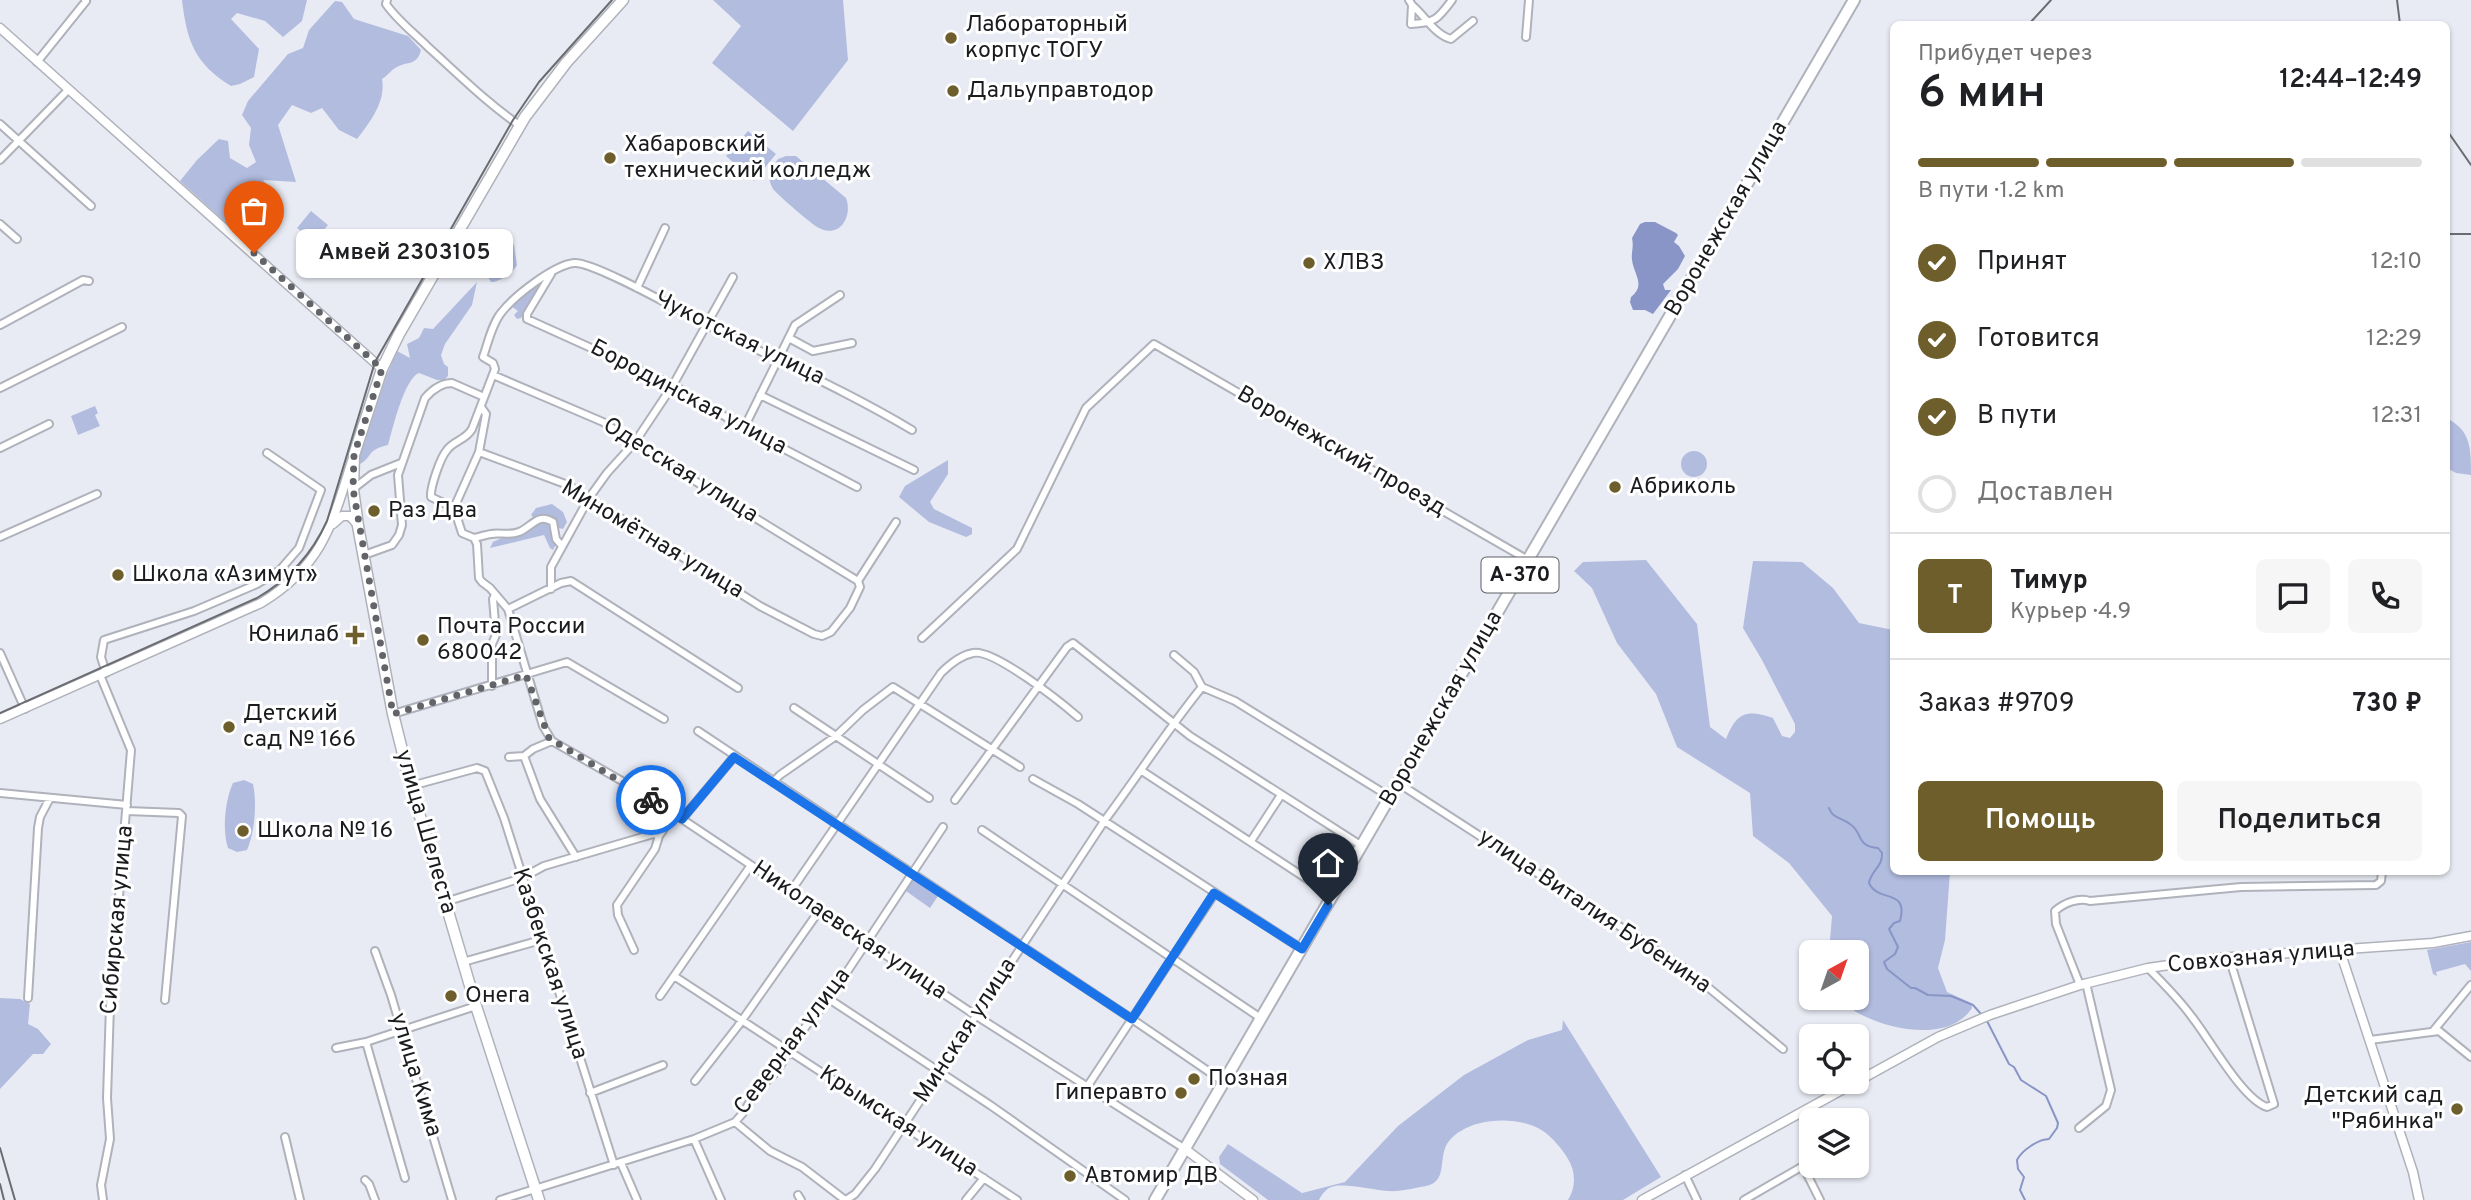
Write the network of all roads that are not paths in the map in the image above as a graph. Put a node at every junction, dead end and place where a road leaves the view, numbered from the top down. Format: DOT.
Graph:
graph roads {
  1 [pos="85,0"];
  2 [pos="387,0"];
  3 [pos="623,0"];
  4 [pos="1452,0"];
  5 [pos="1530,0"];
  6 [pos="1854,0"];
  7 [pos="1410,3"];
  8 [pos="1473,21"];
  9 [pos="1430,23"];
  10 [pos="0,27"];
  11 [pos="1526,37"];
  12 [pos="37,62"];
  13 [pos="68,90"];
  14 [pos="0,124"];
  15 [pos="519,125"];
  16 [pos="19,141"];
  17 [pos="0,160"];
  18 [pos="91,206"];
  19 [pos="0,224"];
  20 [pos="665,228"];
  21 [pos="17,239"];
  22 [pos="552,273"];
  23 [pos="733,277"];
  24 [pos="89,281"];
  25 [pos="637,288"];
  26 [pos="840,295"];
  27 [pos="707,325"];
  28 [pos="0,326"];
  29 [pos="122,327"];
  30 [pos="789,338"];
  31 [pos="852,343"];
  32 [pos="779,359"];
  33 [pos="382,369"];
  34 [pos="494,375"];
  35 [pos="673,386"];
  36 [pos="0,388"];
  37 [pos="760,395"];
  38 [pos="484,397"];
  39 [pos="481,407"];
  40 [pos="49,424"];
  41 [pos="744,428"];
  42 [pos="912,430"];
  43 [pos="635,442"];
  44 [pos="0,448"];
  45 [pos="267,453"];
  46 [pos="479,453"];
  47 [pos="354,455"];
  48 [pos="401,463"];
  49 [pos="914,470"];
  50 [pos="857,487"];
  51 [pos="353,489"];
  52 [pos="97,494"];
  53 [pos="589,498"];
  54 [pos="454,508"];
  55 [pos="896,522"];
  56 [pos="331,526"];
  57 [pos="358,526"];
  58 [pos="0,537"];
  59 [pos="474,538"];
  60 [pos="562,546"];
  61 [pos="364,555"];
  62 [pos="1528,560"];
  63 [pos="858,581"];
  64 [pos="551,589"];
  65 [pos="495,594"];
  66 [pos="508,609"];
  67 [pos="922,638"];
  68 [pos="0,653"];
  69 [pos="1174,655"];
  70 [pos="103,674"];
  71 [pos="526,675"];
  72 [pos="1038,685"];
  73 [pos="492,686"];
  74 [pos="1202,687"];
  75 [pos="738,688"];
  76 [pos="920,704"];
  77 [pos="794,708"];
  78 [pos="25,709"];
  79 [pos="393,714"];
  80 [pos="1079,717"];
  81 [pos="0,719"];
  82 [pos="664,719"];
  83 [pos="1173,723"];
  84 [pos="698,731"];
  85 [pos="836,736"];
  86 [pos="552,741"];
  87 [pos="992,749"];
  88 [pos="524,756"];
  89 [pos="509,757"];
  90 [pos="734,757"];
  91 [pos="880,765"];
  92 [pos="1020,767"];
  93 [pos="1142,771"];
  94 [pos="1033,779"];
  95 [pos="774,782"];
  96 [pos="1398,783"];
  97 [pos="411,786"];
  98 [pos="0,793"];
  99 [pos="1281,795"];
  100 [pos="929,797"];
  101 [pos="1390,797"];
  102 [pos="50,798"];
  103 [pos="955,800"];
  104 [pos="127,808"];
  105 [pos="674,814"];
  106 [pos="682,819"];
  107 [pos="1105,820"];
  108 [pos="837,825"];
  109 [pos="943,827"];
  110 [pos="982,830"];
  111 [pos="659,836"];
  112 [pos="1251,841"];
  113 [pos="1362,846"];
  114 [pos="576,857"];
  115 [pos="751,865"];
  116 [pos="912,874"];
  117 [pos="2382,875"];
  118 [pos="522,878"];
  119 [pos="1063,884"];
  120 [pos="791,891"];
  121 [pos="1214,893"];
  122 [pos="1333,896"];
  123 [pos="445,902"];
  124 [pos="819,911"];
  125 [pos="2471,936"];
  126 [pos="541,940"];
  127 [pos="866,943"];
  128 [pos="1023,946"];
  129 [pos="1302,949"];
  130 [pos="634,950"];
  131 [pos="374,951"];
  132 [pos="2340,951"];
  133 [pos="1173,957"];
  134 [pos="2230,957"];
  135 [pos="463,962"];
  136 [pos="2148,968"];
  137 [pos="674,976"];
  138 [pos="2083,984"];
  139 [pos="2471,985"];
  140 [pos="660,996"];
  141 [pos="28,998"];
  142 [pos="829,999"];
  143 [pos="165,1000"];
  144 [pos="476,1006"];
  145 [pos="975,1015"];
  146 [pos="1132,1019"];
  147 [pos="1262,1019"];
  148 [pos="742,1021"];
  149 [pos="2434,1030"];
  150 [pos="402,1031"];
  151 [pos="2370,1040"];
  152 [pos="366,1042"];
  153 [pos="336,1048"];
  154 [pos="1783,1049"];
  155 [pos="789,1051"];
  156 [pos="2471,1058"];
  157 [pos="663,1065"];
  158 [pos="938,1072"];
  159 [pos="695,1082"];
  160 [pos="1224,1082"];
  161 [pos="1087,1087"];
  162 [pos="590,1093"];
  163 [pos="734,1122"];
  164 [pos="904,1126"];
  165 [pos="2079,1128"];
  166 [pos="285,1137"];
  167 [pos="694,1139"];
  168 [pos="1185,1149"];
  169 [pos="617,1164"];
  170 [pos="1799,1169"];
  171 [pos="1685,1175"];
  172 [pos="405,1178"];
  173 [pos="984,1178"];
  174 [pos="1810,1178"];
  175 [pos="365,1180"];
  176 [pos="538,1195"];
  177 [pos="103,1200"];
  178 [pos="300,1200"];
  179 [pos="375,1200"];
  180 [pos="452,1200"];
  181 [pos="500,1200"];
  182 [pos="637,1200"];
  183 [pos="721,1200"];
  184 [pos="846,1200"];
  185 [pos="966,1200"];
  186 [pos="1017,1200"];
  187 [pos="1125,1200"];
  188 [pos="1155,1200"];
  189 [pos="1253,1200"];
  190 [pos="1642,1200"];
  191 [pos="1697,1200"];
  192 [pos="1744,1200"];
  193 [pos="1820,1200"];
  194 [pos="2419,1200"];
  1 -- 12 [label="street"];
  2 -- 15 [label="street"];
  3 -- 15 [label="main road, улица Шелеста"];
  4 -- 9 [label="street"];
  5 -- 11 [label="street"];
  6 -- 62 [label="highway, Воронежская улица / А-370"];
  7 -- 9 [label="street"];
  7 -- 9 [label="street"];
  8 -- 9 [label="street"];
  10 -- 12 [label="main road"];
  12 -- 13 [label="main road"];
  13 -- 16 [label="street"];
  13 -- 33 [label="main road"];
  14 -- 16 [label="street"];
  15 -- 33 [label="main road, улица Шелеста"];
  16 -- 17 [label="street"];
  16 -- 18 [label="street"];
  19 -- 21 [label="street"];
  20 -- 25 [label="street"];
  22 -- 25 [label="street, Чукотская улица"];
  22 -- 34 [label="street"];
  22 -- 35 [label="street, Бородинская улица"];
  23 -- 27 [label="street"];
  24 -- 28 [label="street"];
  25 -- 27 [label="street, Чукотская улица"];
  26 -- 30 [label="street"];
  27 -- 32 [label="street, Чукотская улица"];
  27 -- 35 [label="street"];
  29 -- 36 [label="street"];
  30 -- 31 [label="street"];
  30 -- 32 [label="street"];
  32 -- 37 [label="street"];
  32 -- 42 [label="street, Чукотская улица"];
  33 -- 47 [label="main road, улица Шелеста"];
  34 -- 38 [label="street"];
  34 -- 43 [label="street, Одесская улица"];
  35 -- 41 [label="street, Бородинская улица"];
  35 -- 43 [label="street"];
  37 -- 41 [label="street"];
  37 -- 49 [label="street"];
  38 -- 39 [label="street"];
  38 -- 48 [label="street"];
  39 -- 46 [label="street"];
  39 -- 54 [label="street"];
  40 -- 44 [label="street"];
  41 -- 50 [label="street, Бородинская улица"];
  43 -- 53 [label="street"];
  43 -- 63 [label="street, Одесская улица"];
  45 -- 70 [label="street"];
  46 -- 53 [label="street, Миномётная улица"];
  46 -- 54 [label="street"];
  47 -- 51 [label="main road, улица Шелеста"];
  47 -- 56 [label="main road"];
  48 -- 51 [label="street"];
  48 -- 61 [label="street"];
  51 -- 57 [label="main road, улица Шелеста"];
  52 -- 58 [label="street"];
  53 -- 60 [label="street"];
  53 -- 63 [label="street, Миномётная улица"];
  54 -- 59 [label="street"];
  55 -- 63 [label="street"];
  56 -- 57 [label="main road"];
  56 -- 70 [label="main road"];
  57 -- 61 [label="main road, улица Шелеста"];
  59 -- 60 [label="street"];
  59 -- 65 [label="street"];
  60 -- 64 [label="street"];
  61 -- 79 [label="main road, улица Шелеста"];
  62 -- 67 [label="street, Воронежский проезд"];
  62 -- 96 [label="highway, Воронежская улица / А-370"];
  64 -- 66 [label="street"];
  64 -- 75 [label="street"];
  65 -- 66 [label="street"];
  65 -- 73 [label="street"];
  66 -- 71 [label="street"];
  68 -- 78 [label="street"];
  69 -- 74 [label="street"];
  70 -- 78 [label="main road"];
  70 -- 104 [label="street, Сибирская улица"];
  71 -- 73 [label="street"];
  71 -- 82 [label="street"];
  71 -- 86 [label="street"];
  72 -- 76 [label="street"];
  72 -- 80 [label="street"];
  72 -- 83 [label="street"];
  72 -- 87 [label="street"];
  73 -- 79 [label="street"];
  74 -- 83 [label="street, Минская улица"];
  74 -- 101 [label="street"];
  76 -- 85 [label="street"];
  76 -- 87 [label="street"];
  76 -- 91 [label="street"];
  77 -- 85 [label="street"];
  78 -- 81 [label="main road"];
  79 -- 97 [label="main road, улица Шелеста"];
  83 -- 93 [label="street, Минская улица"];
  83 -- 99 [label="street"];
  84 -- 90 [label="street"];
  85 -- 91 [label="street"];
  85 -- 95 [label="street"];
  86 -- 88 [label="street"];
  86 -- 105 [label="street, Николаевская улица"];
  87 -- 92 [label="street"];
  87 -- 103 [label="street"];
  88 -- 89 [label="street"];
  88 -- 114 [label="street"];
  90 -- 95 [label="street"];
  90 -- 106 [label="street"];
  91 -- 100 [label="street"];
  91 -- 108 [label="street"];
  93 -- 107 [label="street, Минская улица"];
  93 -- 112 [label="street"];
  94 -- 107 [label="street"];
  95 -- 108 [label="street"];
  96 -- 101 [label="highway, Воронежская улица / А-370"];
  96 -- 154 [label="street, улица Виталия Бубенина"];
  97 -- 118 [label="street, Казбекская улица"];
  97 -- 123 [label="main road, улица Шелеста"];
  98 -- 102 [label="street"];
  99 -- 112 [label="street"];
  99 -- 113 [label="street"];
  101 -- 113 [label="highway, Воронежская улица / А-370"];
  102 -- 104 [label="street"];
  102 -- 141 [label="street"];
  104 -- 143 [label="street"];
  104 -- 177 [label="street, Сибирская улица"];
  105 -- 106 [label="street, Николаевская улица"];
  105 -- 111 [label="street"];
  106 -- 115 [label="street, Николаевская улица"];
  107 -- 119 [label="street, Минская улица"];
  107 -- 121 [label="street"];
  108 -- 116 [label="street"];
  108 -- 120 [label="street"];
  109 -- 116 [label="street, Северная улица"];
  110 -- 119 [label="street"];
  111 -- 114 [label="street"];
  111 -- 130 [label="street"];
  112 -- 122 [label="street"];
  113 -- 122 [label="highway, Воронежская улица / А-370"];
  114 -- 118 [label="street"];
  115 -- 120 [label="street, Николаевская улица"];
  115 -- 137 [label="street"];
  116 -- 127 [label="street, Северная улица"];
  116 -- 128 [label="street"];
  117 -- 138 [label="street"];
  118 -- 123 [label="street"];
  118 -- 126 [label="street, Казбекская улица"];
  119 -- 128 [label="street, Минская улица"];
  119 -- 133 [label="street"];
  120 -- 124 [label="street, Николаевская улица"];
  121 -- 129 [label="street"];
  121 -- 133 [label="street"];
  122 -- 129 [label="highway, Воронежская улица / А-370"];
  123 -- 135 [label="main road, улица Шелеста"];
  124 -- 127 [label="street, Николаевская улица"];
  124 -- 148 [label="street"];
  125 -- 132 [label="main road, Совхозная улица"];
  126 -- 135 [label="street"];
  126 -- 162 [label="street, Казбекская улица"];
  127 -- 142 [label="street, Северная улица"];
  127 -- 145 [label="street, Николаевская улица"];
  128 -- 145 [label="street, Минская улица"];
  128 -- 146 [label="street"];
  129 -- 147 [label="highway, Воронежская улица / А-370"];
  131 -- 150 [label="street, улица Кима"];
  132 -- 134 [label="main road, Совхозная улица"];
  132 -- 151 [label="main road"];
  133 -- 146 [label="street"];
  133 -- 147 [label="street"];
  134 -- 136 [label="main road, Совхозная улица"];
  134 -- 136 [label="street"];
  135 -- 144 [label="main road, улица Шелеста"];
  136 -- 138 [label="main road, Совхозная улица"];
  137 -- 140 [label="street"];
  137 -- 148 [label="street, Крымская улица"];
  138 -- 165 [label="street"];
  138 -- 171 [label="main road, Совхозная улица"];
  139 -- 149 [label="street"];
  142 -- 155 [label="street, Северная улица"];
  142 -- 158 [label="street"];
  144 -- 150 [label="street"];
  144 -- 176 [label="main road, улица Шелеста"];
  145 -- 158 [label="street, Минская улица"];
  145 -- 161 [label="street, Николаевская улица"];
  146 -- 160 [label="street"];
  146 -- 161 [label="street"];
  147 -- 160 [label="highway, Воронежская улица / А-370"];
  148 -- 155 [label="street, Крымская улица"];
  148 -- 159 [label="street"];
  149 -- 151 [label="street"];
  149 -- 156 [label="street"];
  150 -- 152 [label="street"];
  150 -- 180 [label="street, улица Кима"];
  151 -- 194 [label="main road"];
  152 -- 153 [label="street"];
  152 -- 172 [label="street"];
  155 -- 163 [label="street, Северная улица"];
  155 -- 164 [label="street, Крымская улица"];
  157 -- 162 [label="street"];
  158 -- 164 [label="street, Минская улица"];
  158 -- 187 [label="street"];
  160 -- 168 [label="highway, Воронежская улица / А-370"];
  161 -- 168 [label="street, Николаевская улица"];
  162 -- 169 [label="street, Казбекская улица"];
  163 -- 167 [label="street, Северная улица"];
  163 -- 184 [label="street"];
  164 -- 173 [label="street, Крымская улица"];
  164 -- 184 [label="street, Минская улица"];
  166 -- 178 [label="street"];
  167 -- 169 [label="street, Северная улица"];
  167 -- 183 [label="street"];
  168 -- 188 [label="highway, Воронежская улица / А-370"];
  168 -- 189 [label="main road"];
  169 -- 176 [label="street, Северная улица"];
  169 -- 182 [label="street, Казбекская улица"];
  170 -- 192 [label="street"];
  171 -- 190 [label="main road, Совхозная улица"];
  171 -- 191 [label="street"];
  173 -- 185 [label="street"];
  173 -- 186 [label="street, Крымская улица"];
  174 -- 193 [label="street"];
  175 -- 179 [label="street"];
  176 -- 181 [label="street, Северная улица"];
}
